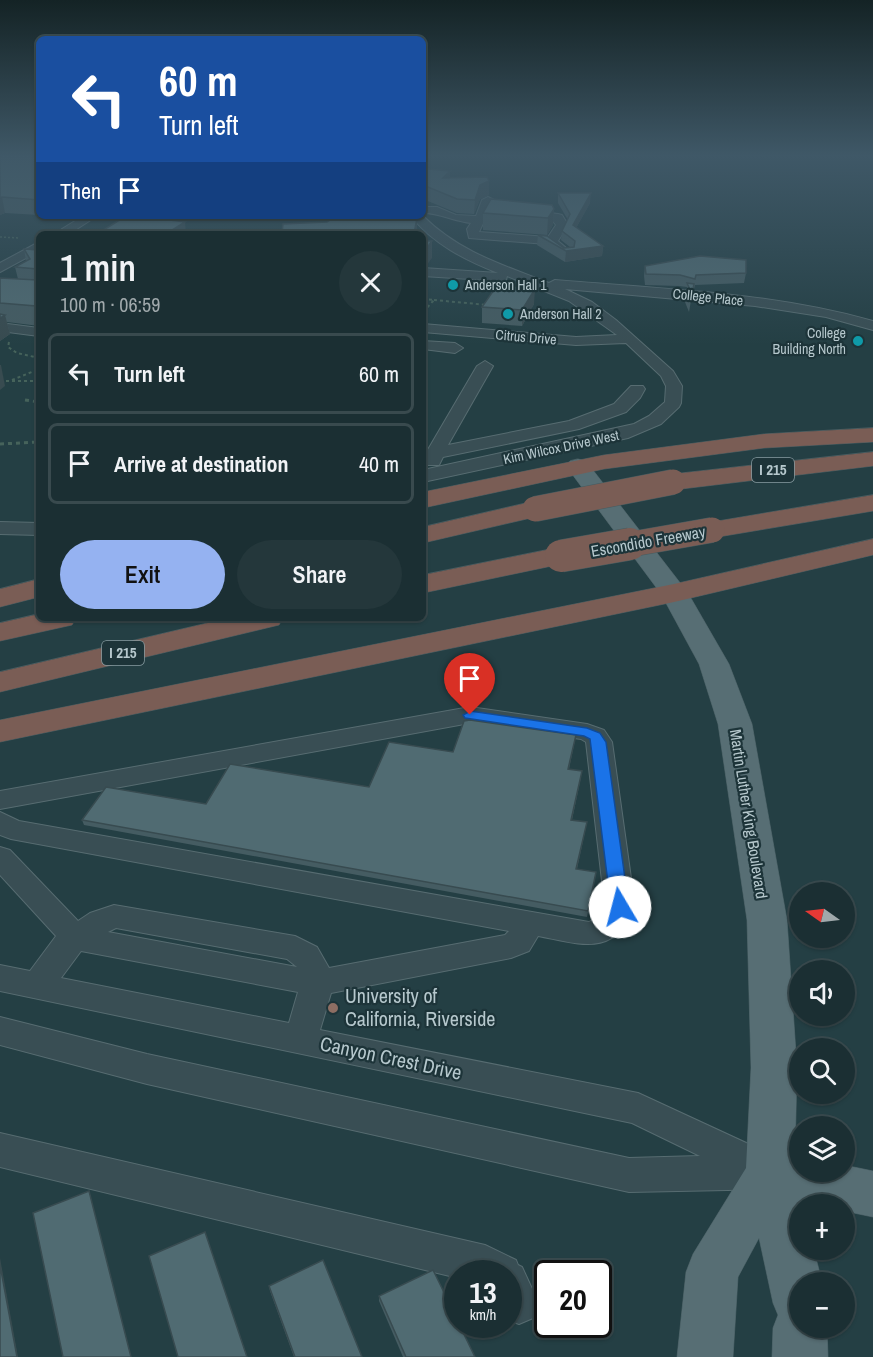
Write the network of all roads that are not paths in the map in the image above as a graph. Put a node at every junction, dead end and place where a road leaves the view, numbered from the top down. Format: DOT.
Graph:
graph roads {
  1 [pos="483,218"];
  2 [pos="557,218"];
  3 [pos="86,219"];
  4 [pos="420,219"];
  5 [pos="65,231"];
  6 [pos="550,241"];
  7 [pos="492,245"];
  8 [pos="36,248"];
  9 [pos="464,252"];
  10 [pos="440,253"];
  11 [pos="567,253"];
  12 [pos="0,268"];
  13 [pos="426,272"];
  14 [pos="512,275"];
  15 [pos="540,284"];
  16 [pos="426,315"];
  17 [pos="873,326"];
  18 [pos="0,327"];
  19 [pos="426,327"];
  20 [pos="36,332"];
  21 [pos="486,333"];
  22 [pos="628,339"];
  23 [pos="426,345"];
  24 [pos="455,348"];
  25 [pos="484,366"];
  26 [pos="638,388"];
  27 [pos="873,435"];
  28 [pos="435,453"];
  29 [pos="873,459"];
  30 [pos="578,466"];
  31 [pos="443,471"];
  32 [pos="426,475"];
  33 [pos="426,499"];
  34 [pos="873,503"];
  35 [pos="0,528"];
  36 [pos="36,529"];
  37 [pos="426,534"];
  38 [pos="873,547"];
  39 [pos="426,583"];
  40 [pos="36,589"];
  41 [pos="674,593"];
  42 [pos="0,598"];
  43 [pos="48,621"];
  44 [pos="255,621"];
  45 [pos="0,632"];
  46 [pos="0,682"];
  47 [pos="0,731"];
  48 [pos="0,800"];
  49 [pos="4,831"];
  50 [pos="0,857"];
  51 [pos="527,923"];
  52 [pos="76,938"];
  53 [pos="0,978"];
  54 [pos="315,983"];
  55 [pos="38,986"];
  56 [pos="0,1031"];
  57 [pos="299,1039"];
  58 [pos="0,1150"];
  59 [pos="770,1172"];
  60 [pos="873,1194"];
  61 [pos="464,1260"];
  62 [pos="793,1272"];
  63 [pos="800,1338"];
  64 [pos="705,1357"];
  65 [pos="800,1357"];
  1 -- 6 [label="street"];
  2 -- 6 [label="street"];
  3 -- 5 [label="street"];
  4 -- 9 [label="street"];
  6 -- 11 [label="street"];
  7 -- 9 [label="street"];
  8 -- 12 [label="street"];
  9 -- 10 [label="street"];
  9 -- 14 [label="street"];
  13 -- 14 [label="street"];
  14 -- 15 [label="street"];
  15 -- 17 [label="street, College Place"];
  15 -- 22 [label="street"];
  16 -- 21 [label="street"];
  18 -- 20 [label="street"];
  19 -- 21 [label="street, Citrus Drive"];
  21 -- 22 [label="street, Citrus Drive"];
  22 -- 31 [label="street, Kim Wilcox Drive West"];
  23 -- 24 [label="street"];
  25 -- 28 [label="street"];
  26 -- 28 [label="street"];
  27 -- 30 [label="highway"];
  28 -- 31 [label="street"];
  29 -- 37 [label="highway, I 215, bridge"];
  30 -- 33 [label="highway"];
  30 -- 41 [label="main road, Martin Luther King Boulevard"];
  31 -- 32 [label="street, Kim Wilcox Drive West"];
  34 -- 39 [label="highway, Escondido Freeway, bridge"];
  35 -- 36 [label="street"];
  38 -- 41 [label="highway"];
  40 -- 42 [label="highway"];
  41 -- 47 [label="highway"];
  41 -- 59 [label="main road, Martin Luther King Boulevard"];
  43 -- 45 [label="highway"];
  44 -- 46 [label="highway, I 215"];
  48 -- 51 [label="street"];
  49 -- 51 [label="street"];
  50 -- 52 [label="street"];
  51 -- 54 [label="street"];
  52 -- 54 [label="street"];
  52 -- 55 [label="street"];
  53 -- 55 [label="street, Canyon Crest Drive"];
  54 -- 57 [label="street"];
  55 -- 57 [label="street, Canyon Crest Drive"];
  56 -- 59 [label="street, Canyon Crest Drive"];
  57 -- 59 [label="street, Canyon Crest Drive"];
  58 -- 61 [label="street"];
  59 -- 60 [label="main road, Canyon Crest Drive"];
  59 -- 62 [label="main road, Martin Luther King Boulevard"];
  59 -- 64 [label="main road, Martin Luther King Boulevard"];
  63 -- 65 [label="main road"];
}
